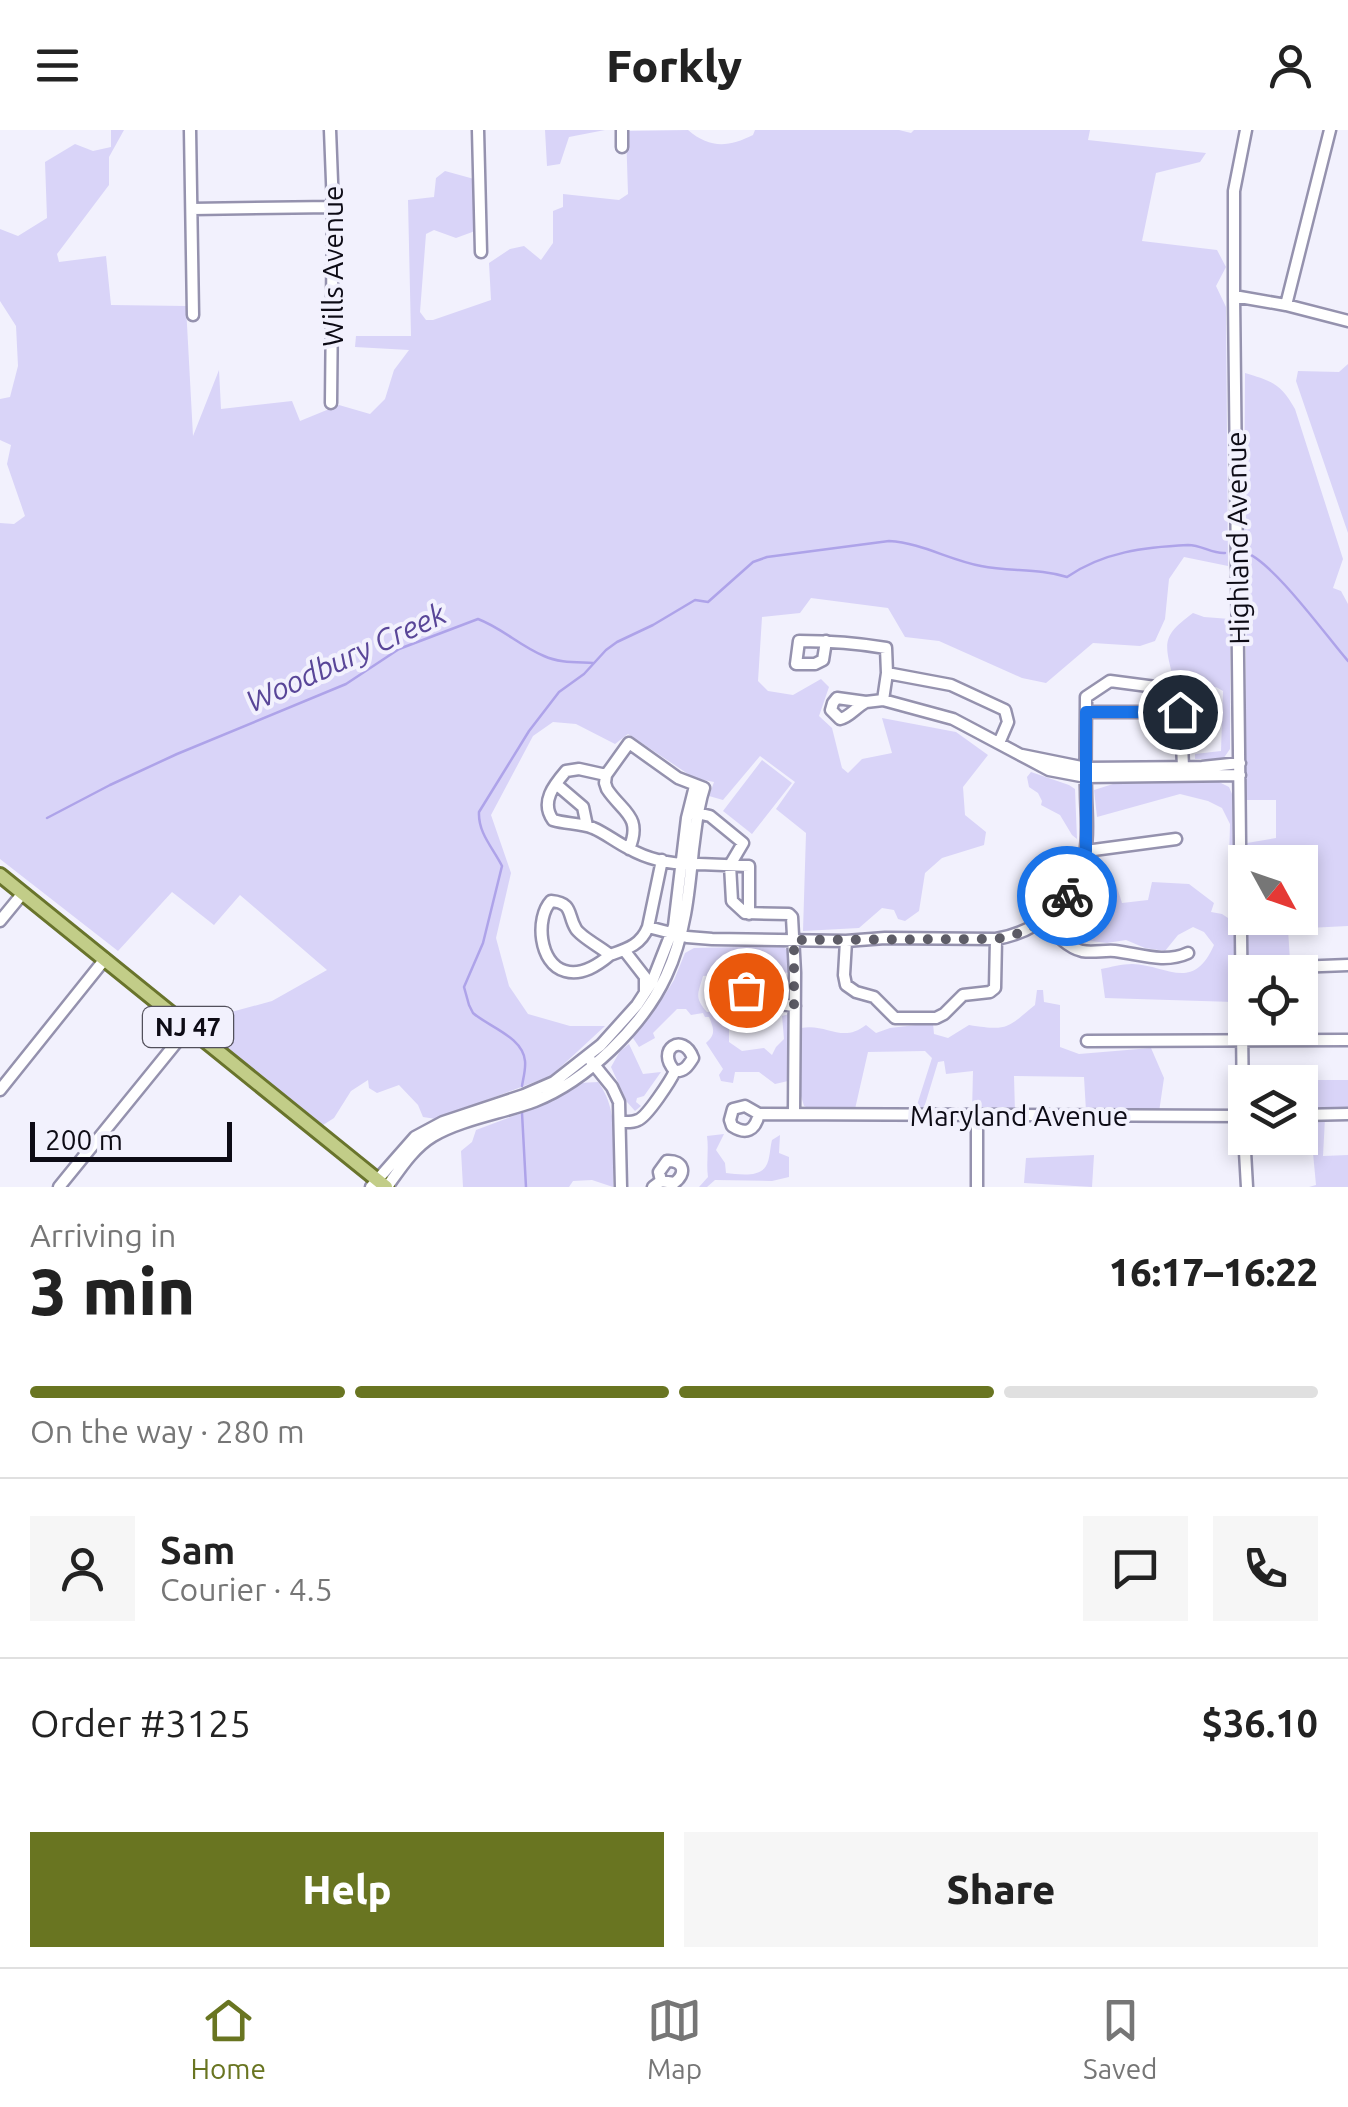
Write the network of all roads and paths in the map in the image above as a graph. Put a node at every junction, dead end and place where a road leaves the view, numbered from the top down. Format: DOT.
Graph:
graph roads {
  1 [pos="190,130"];
  2 [pos="330,130"];
  3 [pos="478,130"];
  4 [pos="622,130"];
  5 [pos="1246,130"];
  6 [pos="1330,130"];
  7 [pos="622,146"];
  8 [pos="333,207"];
  9 [pos="192,209"];
  10 [pos="481,252"];
  11 [pos="1234,296"];
  12 [pos="1286,305"];
  13 [pos="192,315"];
  14 [pos="1348,320"];
  15 [pos="332,403"];
  16 [pos="826,642"];
  17 [pos="887,673"];
  18 [pos="883,700"];
  19 [pos="866,702"];
  20 [pos="1086,712"];
  21 [pos="1180,712"];
  22 [pos="999,743"];
  23 [pos="1183,767"];
  24 [pos="1240,769"];
  25 [pos="1086,772"];
  26 [pos="606,775"];
  27 [pos="556,784"];
  28 [pos="699,787"];
  29 [pos="697,813"];
  30 [pos="587,826"];
  31 [pos="1176,839"];
  32 [pos="630,849"];
  33 [pos="1086,851"];
  34 [pos="662,860"];
  35 [pos="687,864"];
  36 [pos="730,865"];
  37 [pos="1054,870"];
  38 [pos="0,874"];
  39 [pos="1076,880"];
  40 [pos="24,894"];
  41 [pos="749,914"];
  42 [pos="0,921"];
  43 [pos="1044,921"];
  44 [pos="648,927"];
  45 [pos="677,934"];
  46 [pos="996,939"];
  47 [pos="794,940"];
  48 [pos="846,941"];
  49 [pos="624,950"];
  50 [pos="1188,952"];
  51 [pos="610,955"];
  52 [pos="1243,955"];
  53 [pos="104,960"];
  54 [pos="1348,965"];
  55 [pos="1318,966"];
  56 [pos="645,993"];
  57 [pos="760,1001"];
  58 [pos="794,1006"];
  59 [pos="190,1027"];
  60 [pos="1318,1040"];
  61 [pos="1348,1040"];
  62 [pos="1087,1041"];
  63 [pos="1228,1041"];
  64 [pos="590,1060"];
  65 [pos="675,1071"];
  66 [pos="0,1090"];
  67 [pos="794,1113"];
  68 [pos="759,1114"];
  69 [pos="1318,1114"];
  70 [pos="1348,1114"];
  71 [pos="977,1116"];
  72 [pos="1228,1116"];
  73 [pos="620,1122"];
  74 [pos="1246,1155"];
  75 [pos="380,1185"];
  76 [pos="59,1187"];
  77 [pos="621,1187"];
  78 [pos="977,1187"];
  79 [pos="1247,1187"];
  1 -- 9 [label="street"];
  2 -- 8 [label="street, Wills Avenue"];
  3 -- 10 [label="street"];
  4 -- 7 [label="street"];
  5 -- 11 [label="street, Highland Avenue"];
  6 -- 12 [label="street"];
  8 -- 9 [label="street"];
  8 -- 15 [label="street, Wills Avenue"];
  9 -- 13 [label="street"];
  11 -- 12 [label="street"];
  11 -- 24 [label="street, Highland Avenue"];
  12 -- 14 [label="street"];
  16 -- 17 [label="street"];
  17 -- 18 [label="street"];
  17 -- 22 [label="street"];
  18 -- 19 [label="street"];
  18 -- 22 [label="street"];
  20 -- 21 [label="street"];
  20 -- 21 [label="street"];
  20 -- 25 [label="street"];
  21 -- 23 [label="street"];
  22 -- 25 [label="street"];
  23 -- 24 [label="street"];
  23 -- 25 [label="street"];
  24 -- 25 [label="street"];
  24 -- 52 [label="street, Highland Avenue"];
  25 -- 33 [label="street"];
  26 -- 27 [label="street"];
  26 -- 28 [label="street"];
  26 -- 32 [label="street"];
  27 -- 30 [label="street"];
  27 -- 30 [label="street"];
  28 -- 29 [label="street"];
  28 -- 35 [label="street"];
  29 -- 35 [label="street"];
  29 -- 36 [label="street"];
  30 -- 32 [label="street"];
  31 -- 33 [label="street"];
  32 -- 34 [label="street"];
  33 -- 39 [label="street"];
  34 -- 35 [label="street"];
  34 -- 44 [label="street"];
  35 -- 36 [label="street"];
  35 -- 45 [label="street"];
  36 -- 41 [label="street"];
  36 -- 41 [label="street"];
  37 -- 39 [label="street"];
  38 -- 40 [label="main road, NJ 47"];
  39 -- 43 [label="street"];
  40 -- 42 [label="street"];
  40 -- 53 [label="main road, NJ 47"];
  41 -- 47 [label="street"];
  43 -- 46 [label="street"];
  43 -- 50 [label="street"];
  44 -- 45 [label="street"];
  44 -- 49 [label="street"];
  45 -- 47 [label="street"];
  45 -- 56 [label="street"];
  45 -- 64 [label="street"];
  46 -- 48 [label="street"];
  46 -- 48 [label="street"];
  47 -- 48 [label="street"];
  47 -- 58 [label="street"];
  49 -- 51 [label="street"];
  49 -- 56 [label="street"];
  51 -- 51 [label="street"];
  53 -- 59 [label="main road, NJ 47"];
  53 -- 66 [label="street"];
  54 -- 55 [label="street"];
  56 -- 64 [label="street"];
  57 -- 58 [label="street"];
  58 -- 67 [label="street"];
  59 -- 75 [label="main road, NJ 47"];
  59 -- 76 [label="street"];
  60 -- 61 [label="street"];
  62 -- 63 [label="street"];
  64 -- 73 [label="street"];
  64 -- 75 [label="street"];
  65 -- 73 [label="street"];
  67 -- 68 [label="street, Maryland Avenue"];
  67 -- 71 [label="street, Maryland Avenue"];
  69 -- 70 [label="street"];
  71 -- 72 [label="street, Maryland Avenue"];
  71 -- 78 [label="street"];
  73 -- 77 [label="street"];
  74 -- 79 [label="street, Highland Avenue"];
}
